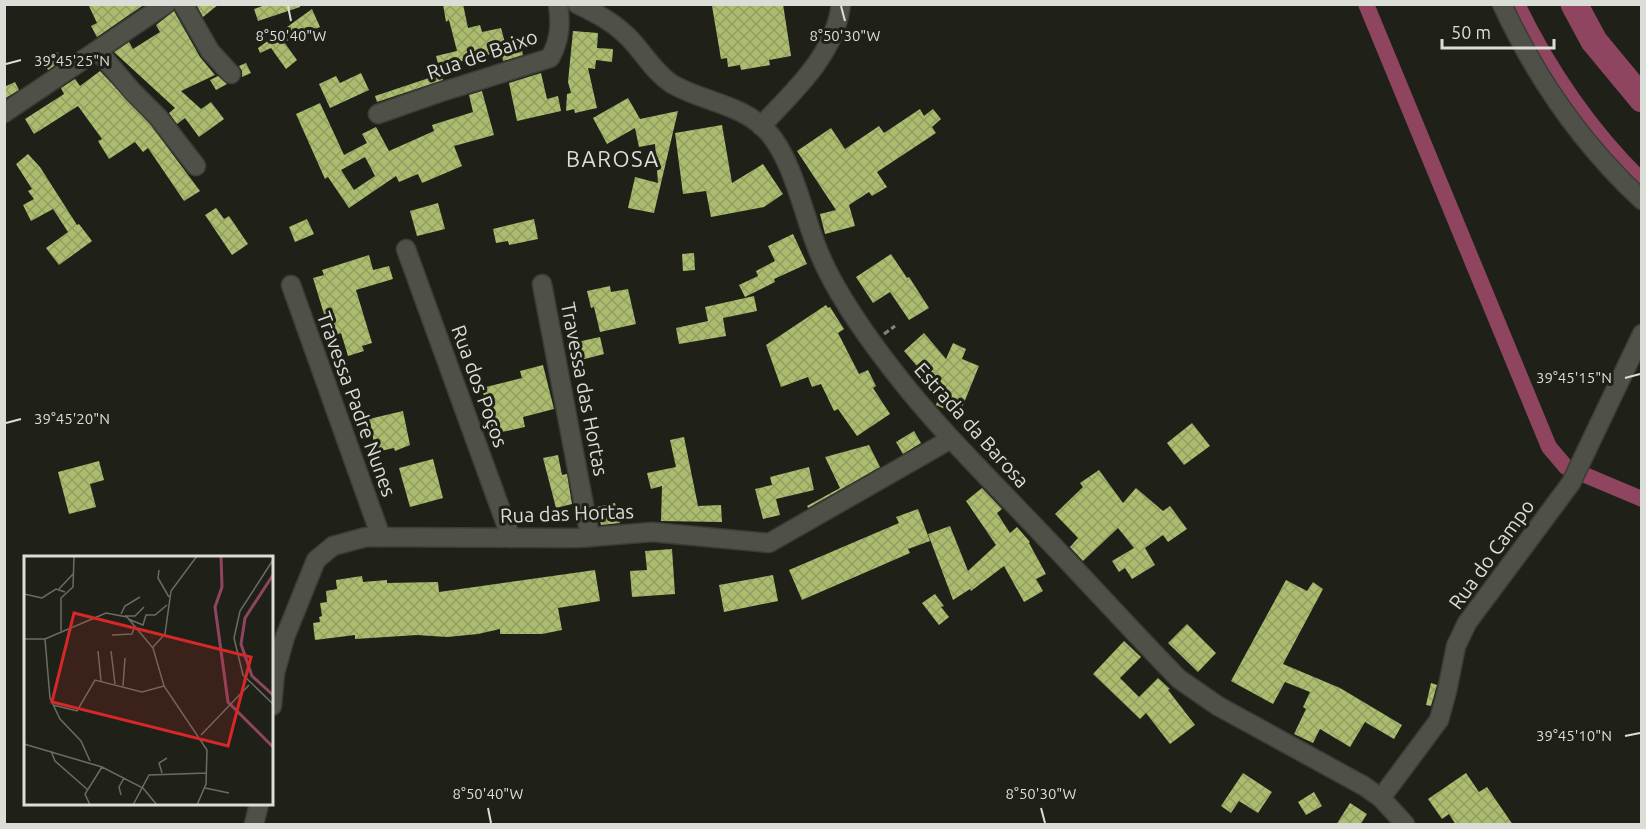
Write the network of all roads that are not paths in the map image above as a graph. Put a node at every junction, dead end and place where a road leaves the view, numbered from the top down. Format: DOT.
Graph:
graph roads {
  1 [pos="166,4"];
  2 [pos="183,4"];
  3 [pos="558,4"];
  4 [pos="577,4"];
  5 [pos="841,4"];
  6 [pos="1502,4"];
  7 [pos="98,51"];
  8 [pos="231,74"];
  9 [pos="4,113"];
  10 [pos="378,114"];
  11 [pos="761,126"];
  12 [pos="196,166"];
  13 [pos="1641,200"];
  14 [pos="406,249"];
  15 [pos="542,284"];
  16 [pos="291,285"];
  17 [pos="1641,334"];
  18 [pos="951,439"];
  19 [pos="381,537"];
  20 [pos="590,537"];
  21 [pos="511,538"];
  22 [pos="273,695"];
  23 [pos="1381,798"];
  24 [pos="259,805"];
  25 [pos="254,825"];
  26 [pos="1405,825"];
  1 -- 7 [label="street"];
  2 -- 8 [label="street"];
  3 -- 10 [label="street, Rua de Baixo"];
  4 -- 11 [label="street, Estrada da Barosa"];
  5 -- 11 [label="street"];
  6 -- 13 [label="street"];
  7 -- 9 [label="street"];
  7 -- 12 [label="street"];
  11 -- 18 [label="street, Estrada da Barosa"];
  14 -- 21 [label="street, Rua dos Poços"];
  15 -- 20 [label="street, Travessa das Hortas"];
  16 -- 19 [label="street, Travessa Padre Nunes"];
  17 -- 23 [label="street, Rua do Campo"];
  18 -- 20 [label="street, Rua das Hortas"];
  18 -- 23 [label="street, Estrada da Barosa"];
  19 -- 21 [label="street, Rua das Hortas"];
  19 -- 22 [label="street, Rua das Hortas"];
  20 -- 21 [label="street, Rua das Hortas"];
  23 -- 26 [label="street, Estrada da Barosa"];
  24 -- 25 [label="street"];
}
